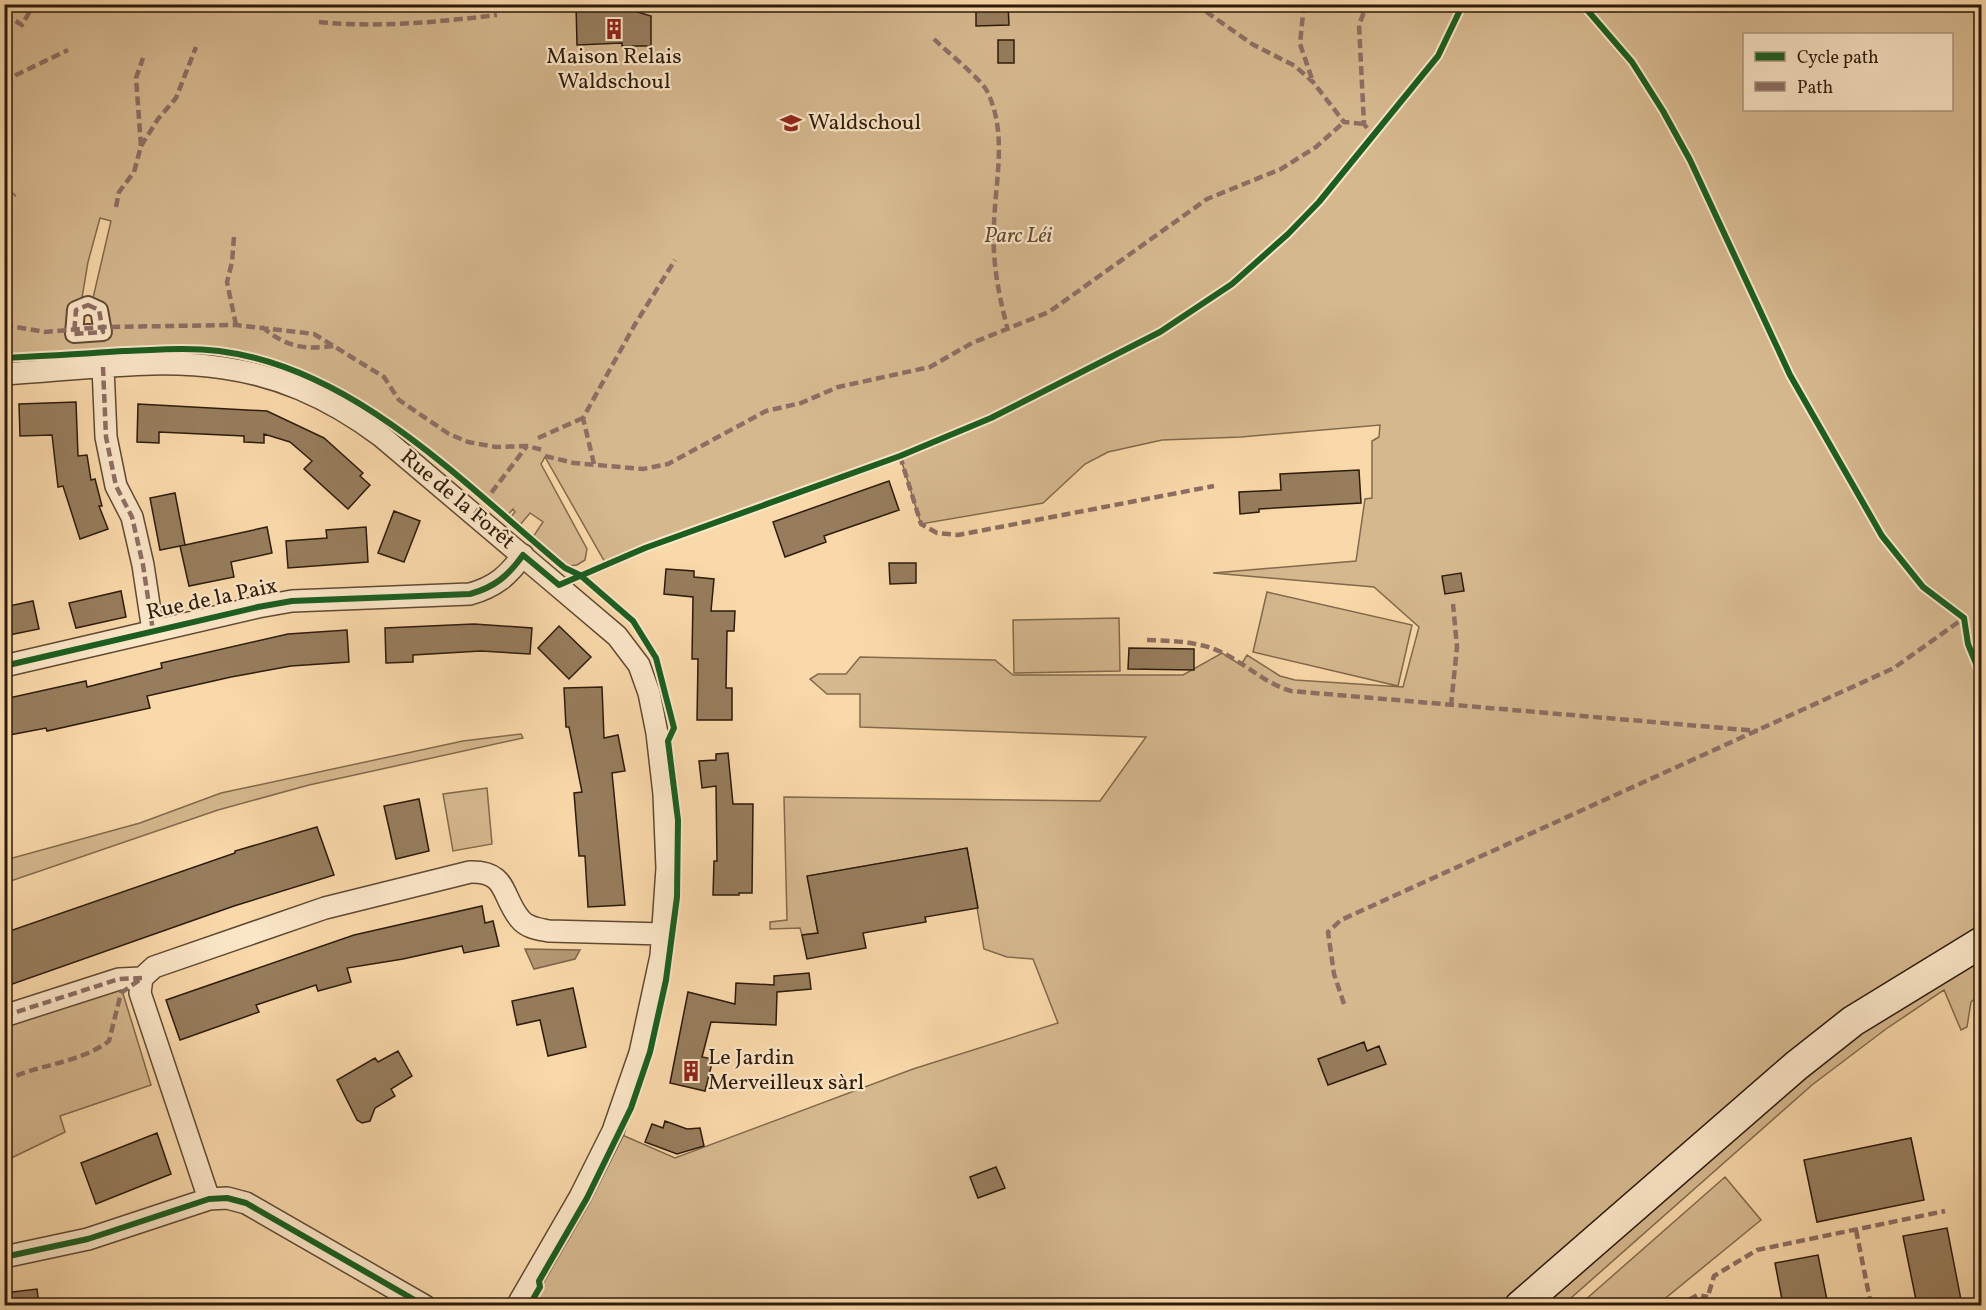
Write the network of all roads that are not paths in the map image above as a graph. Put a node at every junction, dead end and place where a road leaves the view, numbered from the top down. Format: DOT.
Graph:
graph roads {
  1 [pos="103,367"];
  2 [pos="4,374"];
  3 [pos="523,555"];
  4 [pos="153,631"];
  5 [pos="4,666"];
  6 [pos="664,934"];
  7 [pos="1982,942"];
  8 [pos="142,978"];
  9 [pos="4,1016"];
  10 [pos="209,1199"];
  11 [pos="4,1257"];
  12 [pos="424,1305"];
  13 [pos="517,1305"];
  14 [pos="1520,1305"];
  1 -- 2 [label="street, Rue de la Forêt"];
  1 -- 3 [label="street, Rue de la Forêt"];
  1 -- 4 [label="street"];
  3 -- 4 [label="street, Rue de la Paix"];
  3 -- 6 [label="street, Rue de la Forêt"];
  4 -- 5 [label="street, Rue de la Paix"];
  6 -- 8 [label="street"];
  6 -- 13 [label="street, Rue de la Forêt"];
  7 -- 14 [label="main road"];
  8 -- 9 [label="street"];
  8 -- 10 [label="street"];
  10 -- 11 [label="street"];
  10 -- 12 [label="street"];
}
